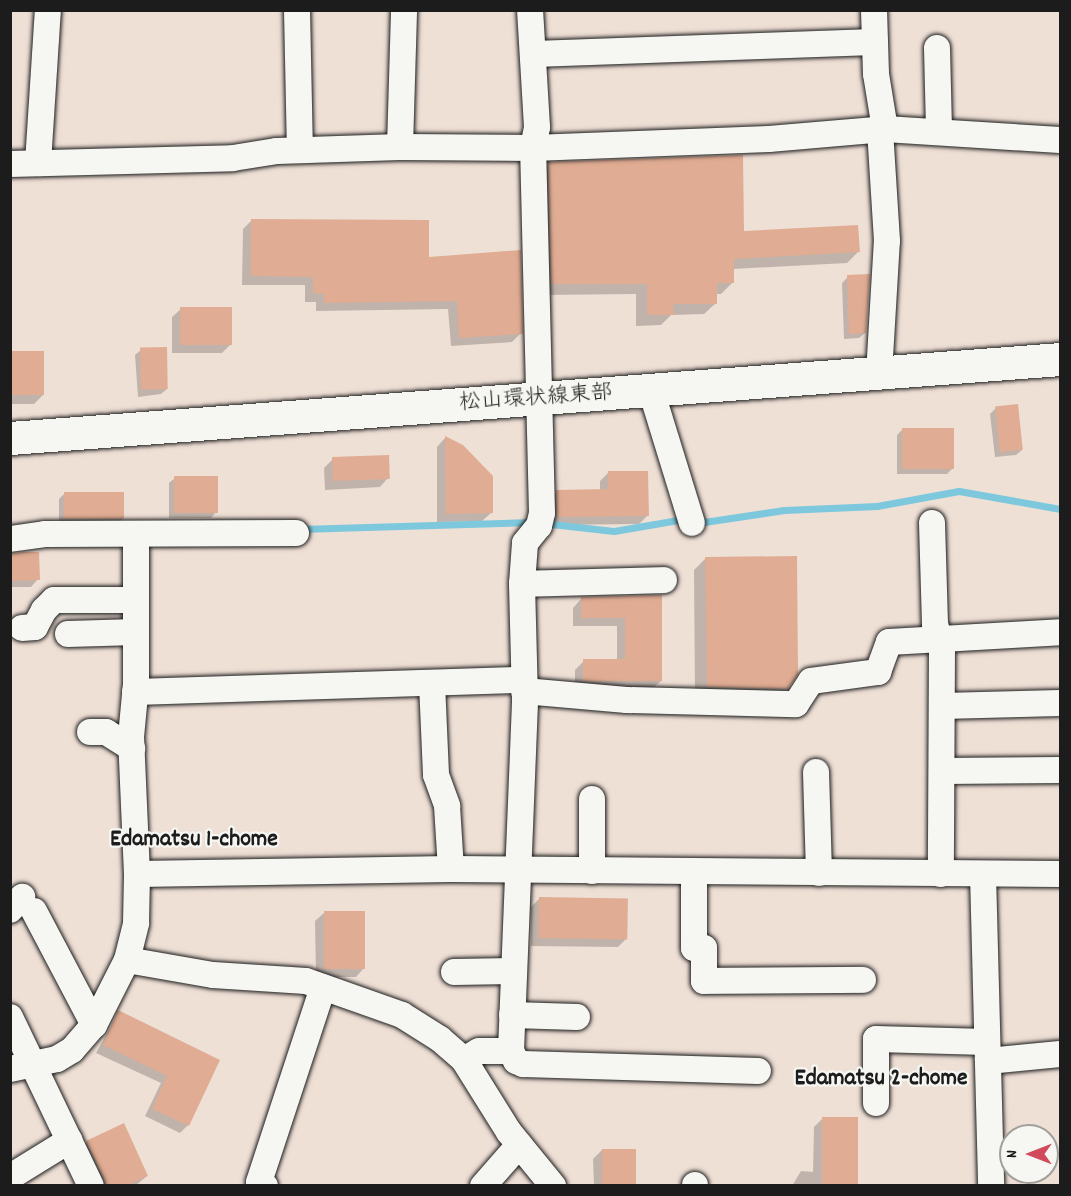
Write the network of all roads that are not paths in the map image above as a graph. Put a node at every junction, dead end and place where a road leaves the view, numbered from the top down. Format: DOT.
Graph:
graph roads {
  1 [pos="48,10"];
  2 [pos="297,10"];
  3 [pos="404,10"];
  4 [pos="530,10"];
  5 [pos="874,10"];
  6 [pos="875,42"];
  7 [pos="937,48"];
  8 [pos="533,54"];
  9 [pos="883,130"];
  10 [pos="939,132"];
  11 [pos="1060,140"];
  12 [pos="400,147"];
  13 [pos="533,148"];
  14 [pos="300,150"];
  15 [pos="38,163"];
  16 [pos="10,164"];
  17 [pos="1060,359"];
  18 [pos="879,374"];
  19 [pos="651,390"];
  20 [pos="537,399"];
  21 [pos="10,438"];
  22 [pos="692,523"];
  23 [pos="932,523"];
  24 [pos="296,533"];
  25 [pos="136,534"];
  26 [pos="10,538"];
  27 [pos="664,580"];
  28 [pos="522,584"];
  29 [pos="136,600"];
  30 [pos="22,628"];
  31 [pos="136,632"];
  32 [pos="1060,632"];
  33 [pos="68,634"];
  34 [pos="939,637"];
  35 [pos="432,683"];
  36 [pos="524,686"];
  37 [pos="135,692"];
  38 [pos="1060,703"];
  39 [pos="942,706"];
  40 [pos="90,732"];
  41 [pos="132,748"];
  42 [pos="1060,770"];
  43 [pos="942,771"];
  44 [pos="816,772"];
  45 [pos="592,799"];
  46 [pos="451,869"];
  47 [pos="516,870"];
  48 [pos="592,871"];
  49 [pos="694,872"];
  50 [pos="819,873"];
  51 [pos="940,873"];
  52 [pos="137,874"];
  53 [pos="983,874"];
  54 [pos="1060,874"];
  55 [pos="22,906"];
  56 [pos="127,960"];
  57 [pos="513,971"];
  58 [pos="454,972"];
  59 [pos="863,980"];
  60 [pos="323,987"];
  61 [pos="512,1015"];
  62 [pos="10,1017"];
  63 [pos="578,1017"];
  64 [pos="94,1025"];
  65 [pos="511,1051"];
  66 [pos="987,1051"];
  67 [pos="1060,1054"];
  68 [pos="464,1060"];
  69 [pos="22,1067"];
  70 [pos="758,1071"];
  71 [pos="876,1103"];
  72 [pos="70,1140"];
  73 [pos="519,1145"];
  74 [pos="10,1177"];
  75 [pos="92,1185"];
  76 [pos="265,1185"];
  77 [pos="483,1185"];
  78 [pos="553,1185"];
  79 [pos="992,1185"];
  1 -- 15 [label="street"];
  2 -- 14 [label="street"];
  3 -- 12 [label="street"];
  4 -- 8 [label="street"];
  5 -- 6 [label="street"];
  6 -- 8 [label="street"];
  6 -- 9 [label="street"];
  7 -- 10 [label="street"];
  8 -- 13 [label="street"];
  9 -- 10 [label="street"];
  9 -- 13 [label="street"];
  9 -- 18 [label="street"];
  10 -- 11 [label="street"];
  12 -- 13 [label="street"];
  12 -- 14 [label="street"];
  13 -- 20 [label="street"];
  14 -- 15 [label="street"];
  15 -- 16 [label="street"];
  17 -- 18 [label="street, 松山環状線東部"];
  18 -- 19 [label="street, 松山環状線東部"];
  19 -- 20 [label="street, 松山環状線東部"];
  19 -- 22 [label="street"];
  20 -- 21 [label="street, 松山環状線東部"];
  20 -- 28 [label="street"];
  23 -- 34 [label="street"];
  24 -- 25 [label="street"];
  25 -- 26 [label="street"];
  25 -- 29 [label="street"];
  27 -- 28 [label="street"];
  28 -- 36 [label="street"];
  29 -- 30 [label="street"];
  29 -- 31 [label="street"];
  31 -- 33 [label="street"];
  31 -- 37 [label="street"];
  32 -- 34 [label="street"];
  34 -- 36 [label="street"];
  34 -- 39 [label="street"];
  35 -- 36 [label="street"];
  35 -- 37 [label="street"];
  35 -- 46 [label="street"];
  36 -- 47 [label="street"];
  37 -- 41 [label="street"];
  38 -- 39 [label="street"];
  39 -- 43 [label="street"];
  40 -- 41 [label="street"];
  41 -- 52 [label="street"];
  42 -- 43 [label="street"];
  43 -- 51 [label="street"];
  44 -- 50 [label="street"];
  45 -- 48 [label="street"];
  46 -- 47 [label="street"];
  46 -- 52 [label="street"];
  47 -- 48 [label="street"];
  47 -- 57 [label="street"];
  48 -- 49 [label="street"];
  49 -- 50 [label="street"];
  49 -- 59 [label="street"];
  50 -- 51 [label="street"];
  51 -- 53 [label="street"];
  52 -- 56 [label="street"];
  53 -- 54 [label="street"];
  53 -- 66 [label="street"];
  55 -- 64 [label="street"];
  56 -- 60 [label="street"];
  56 -- 64 [label="street"];
  57 -- 58 [label="street"];
  57 -- 61 [label="street"];
  60 -- 68 [label="street"];
  60 -- 76 [label="street"];
  61 -- 63 [label="street"];
  61 -- 65 [label="street"];
  62 -- 69 [label="street"];
  64 -- 69 [label="street"];
  65 -- 68 [label="street"];
  65 -- 70 [label="street"];
  66 -- 67 [label="street"];
  66 -- 71 [label="street"];
  66 -- 79 [label="street"];
  68 -- 73 [label="street"];
  69 -- 72 [label="street"];
  72 -- 74 [label="street"];
  72 -- 75 [label="street"];
  73 -- 77 [label="street"];
  73 -- 78 [label="street"];
}
